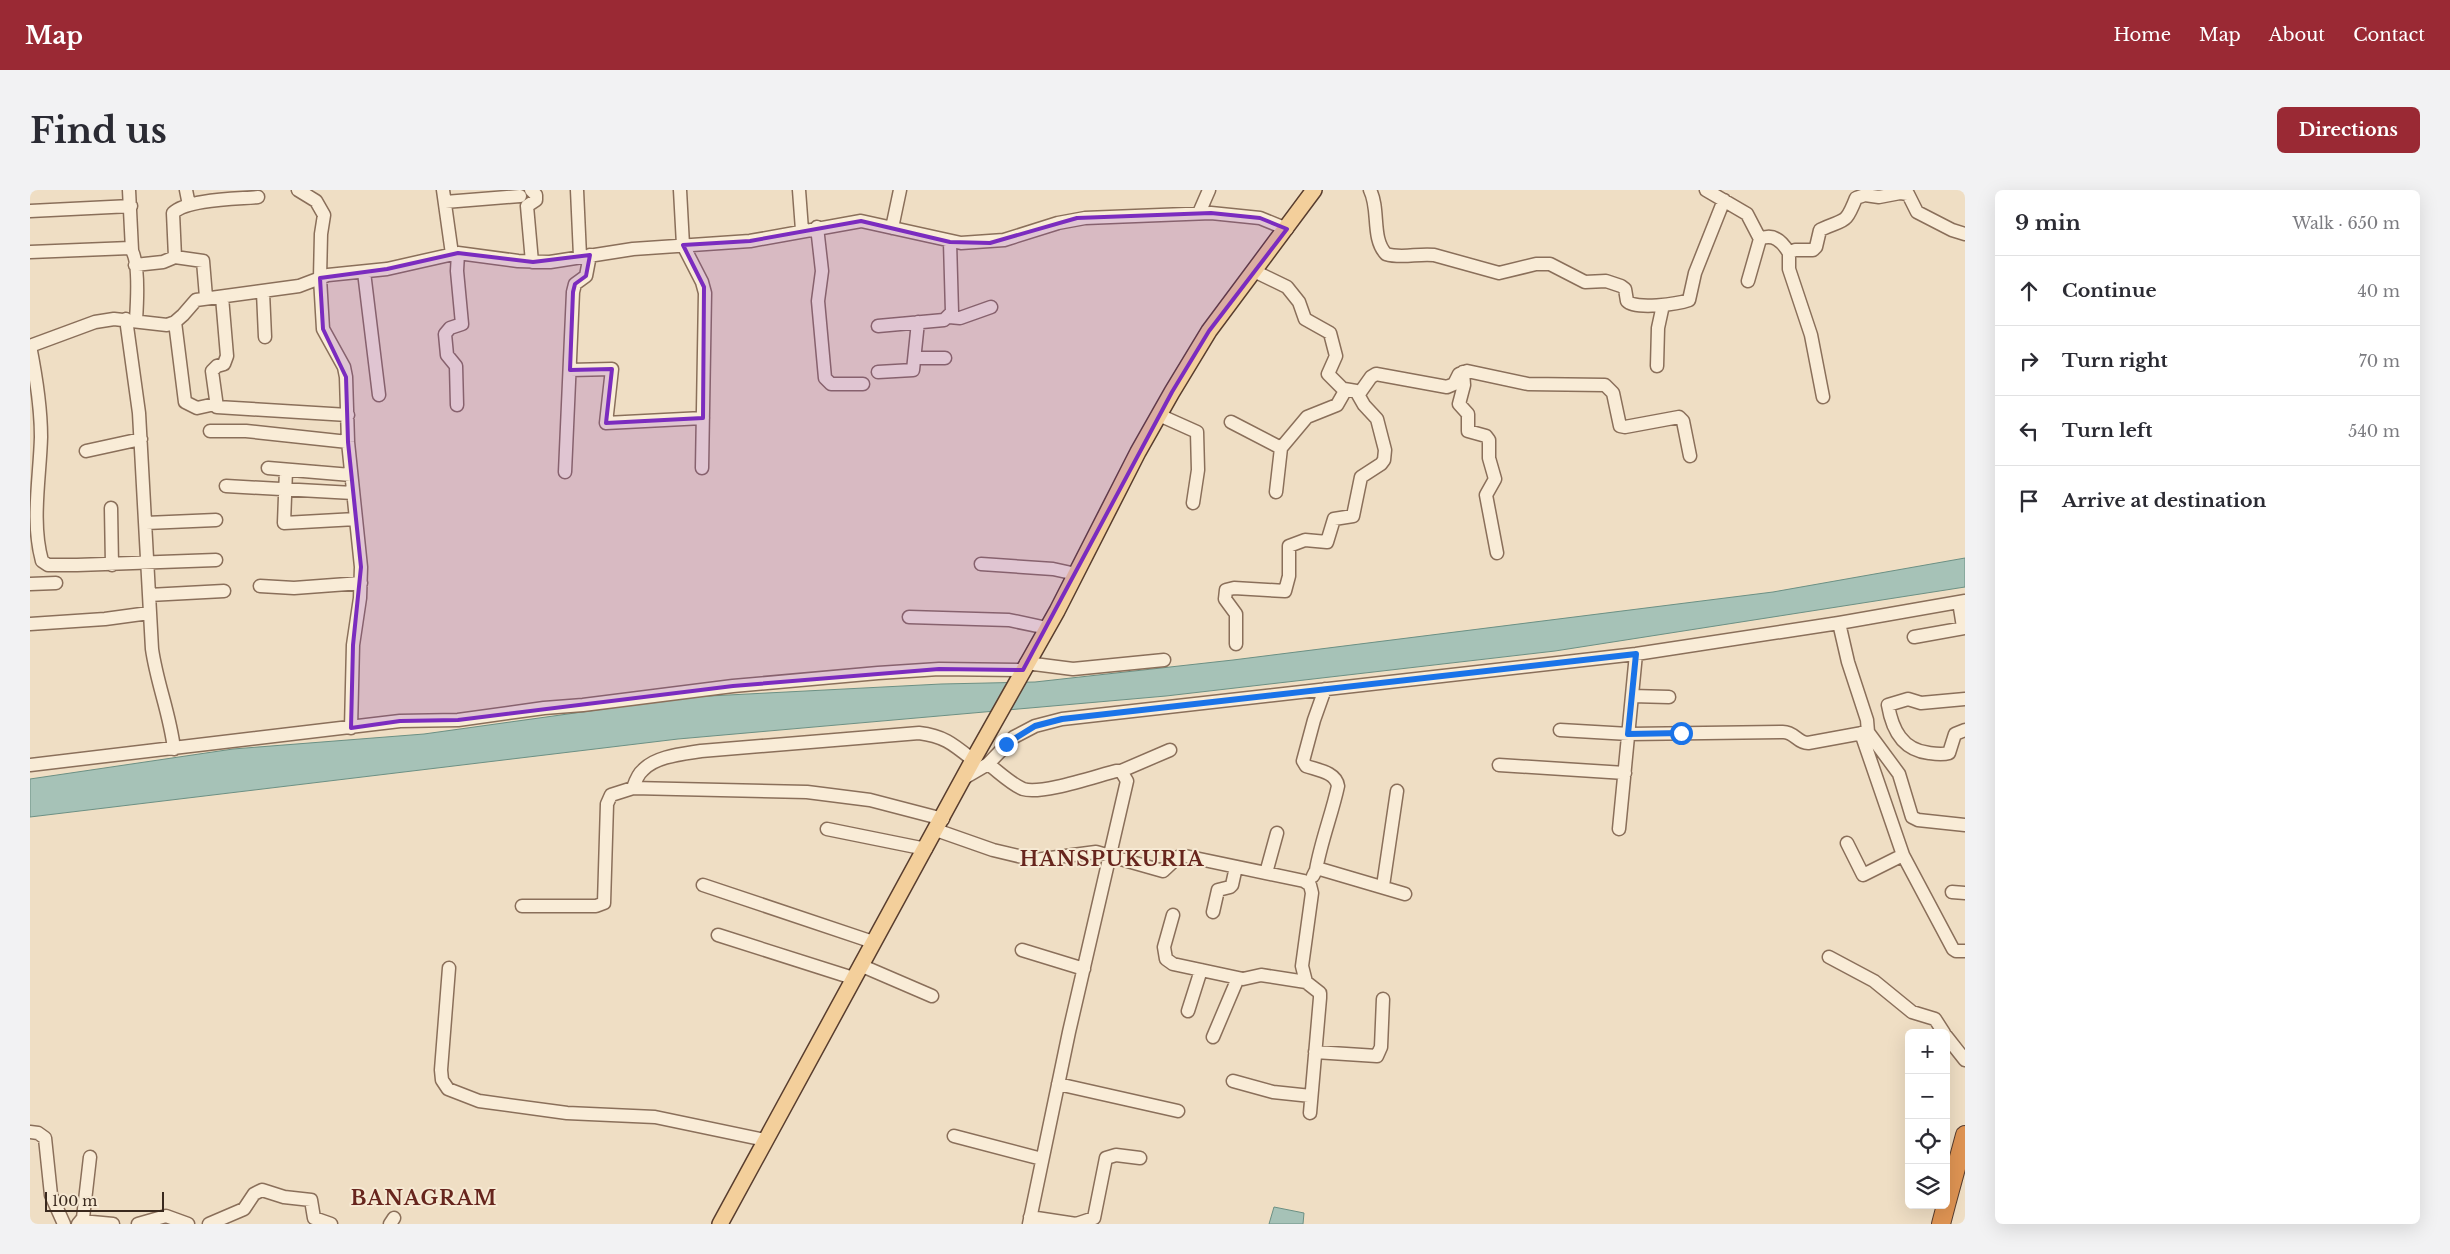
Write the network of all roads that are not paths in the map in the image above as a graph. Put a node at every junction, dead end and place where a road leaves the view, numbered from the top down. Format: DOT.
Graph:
graph roads {
  1 [pos="129,190"];
  2 [pos="186,190"];
  3 [pos="298,190"];
  4 [pos="577,190"];
  5 [pos="680,190"];
  6 [pos="799,190"];
  7 [pos="900,190"];
  8 [pos="1209,190"];
  9 [pos="1314,190"];
  10 [pos="1370,190"];
  11 [pos="1706,190"];
  12 [pos="1859,193"];
  13 [pos="228,195"];
  14 [pos="526,195"];
  15 [pos="258,196"];
  16 [pos="444,196"];
  17 [pos="1724,200"];
  18 [pos="189,205"];
  19 [pos="130,206"];
  20 [pos="30,211"];
  21 [pos="1199,213"];
  22 [pos="817,227"];
  23 [pos="892,228"];
  24 [pos="1287,229"];
  25 [pos="802,230"];
  26 [pos="1965,234"];
  27 [pos="1760,239"];
  28 [pos="950,242"];
  29 [pos="683,246"];
  30 [pos="132,250"];
  31 [pos="30,252"];
  32 [pos="455,253"];
  33 [pos="1789,253"];
  34 [pos="585,256"];
  35 [pos="176,257"];
  36 [pos="532,262"];
  37 [pos="135,266"];
  38 [pos="1254,271"];
  39 [pos="364,272"];
  40 [pos="320,278"];
  41 [pos="1748,282"];
  42 [pos="263,292"];
  43 [pos="222,296"];
  44 [pos="206,297"];
  45 [pos="1664,304"];
  46 [pos="992,307"];
  47 [pos="949,317"];
  48 [pos="131,319"];
  49 [pos="175,322"];
  50 [pos="918,322"];
  51 [pos="878,326"];
  52 [pos="265,337"];
  53 [pos="30,346"];
  54 [pos="916,358"];
  55 [pos="945,358"];
  56 [pos="1657,366"];
  57 [pos="570,370"];
  58 [pos="878,372"];
  59 [pos="1463,372"];
  60 [pos="863,384"];
  61 [pos="1344,388"];
  62 [pos="1359,394"];
  63 [pos="378,395"];
  64 [pos="1823,397"];
  65 [pos="215,404"];
  66 [pos="457,405"];
  67 [pos="348,415"];
  68 [pos="1159,415"];
  69 [pos="703,418"];
  70 [pos="1231,422"];
  71 [pos="210,431"];
  72 [pos="141,439"];
  73 [pos="348,442"];
  74 [pos="1281,448"];
  75 [pos="86,451"];
  76 [pos="1690,456"];
  77 [pos="268,468"];
  78 [pos="702,468"];
  79 [pos="286,470"];
  80 [pos="566,472"];
  81 [pos="351,475"];
  82 [pos="226,486"];
  83 [pos="284,489"];
  84 [pos="353,492"];
  85 [pos="1276,492"];
  86 [pos="1193,503"];
  87 [pos="111,508"];
  88 [pos="356,519"];
  89 [pos="216,520"];
  90 [pos="146,524"];
  91 [pos="1497,554"];
  92 [pos="216,560"];
  93 [pos="112,564"];
  94 [pos="148,564"];
  95 [pos="981,564"];
  96 [pos="1076,574"];
  97 [pos="56,583"];
  98 [pos="361,583"];
  99 [pos="30,584"];
  100 [pos="260,586"];
  101 [pos="224,591"];
  102 [pos="149,595"];
  103 [pos="1963,604"];
  104 [pos="150,613"];
  105 [pos="909,617"];
  106 [pos="1839,623"];
  107 [pos="30,624"];
  108 [pos="1964,627"];
  109 [pos="1047,628"];
  110 [pos="1914,637"];
  111 [pos="1236,644"];
  112 [pos="1636,654"];
  113 [pos="1164,660"];
  114 [pos="1023,670"];
  115 [pos="1325,689"];
  116 [pos="1632,696"];
  117 [pos="1670,697"];
  118 [pos="1965,699"];
  119 [pos="352,728"];
  120 [pos="1560,730"];
  121 [pos="1965,730"];
  122 [pos="1864,733"];
  123 [pos="1628,734"];
  124 [pos="174,749"];
  125 [pos="1170,750"];
  126 [pos="973,760"];
  127 [pos="988,764"];
  128 [pos="30,765"];
  129 [pos="1499,765"];
  130 [pos="1121,771"];
  131 [pos="1625,772"];
  132 [pos="964,778"];
  133 [pos="632,788"];
  134 [pos="1397,791"];
  135 [pos="940,824"];
  136 [pos="1965,826"];
  137 [pos="827,829"];
  138 [pos="1619,829"];
  139 [pos="1276,833"];
  140 [pos="1847,843"];
  141 [pos="926,849"];
  142 [pos="1110,855"];
  143 [pos="1903,855"];
  144 [pos="1236,867"];
  145 [pos="1316,870"];
  146 [pos="1266,873"];
  147 [pos="703,885"];
  148 [pos="1310,885"];
  149 [pos="1383,886"];
  150 [pos="1405,894"];
  151 [pos="522,906"];
  152 [pos="1212,912"];
  153 [pos="1173,915"];
  154 [pos="718,935"];
  155 [pos="873,942"];
  156 [pos="1022,950"];
  157 [pos="1965,950"];
  158 [pos="1828,957"];
  159 [pos="449,968"];
  160 [pos="1084,969"];
  161 [pos="1201,970"];
  162 [pos="857,972"];
  163 [pos="1238,978"];
  164 [pos="1306,982"];
  165 [pos="932,996"];
  166 [pos="1383,999"];
  167 [pos="1188,1011"];
  168 [pos="1942,1029"];
  169 [pos="1213,1038"];
  170 [pos="1950,1041"];
  171 [pos="1315,1052"];
  172 [pos="1965,1060"];
  173 [pos="1233,1081"];
  174 [pos="1058,1084"];
  175 [pos="1311,1096"];
  176 [pos="1178,1110"];
  177 [pos="1310,1113"];
  178 [pos="30,1132"];
  179 [pos="1965,1134"];
  180 [pos="954,1136"];
  181 [pos="765,1140"];
  182 [pos="1963,1155"];
  183 [pos="90,1157"];
  184 [pos="1140,1158"];
  185 [pos="1042,1159"];
  186 [pos="1950,1193"];
  187 [pos="1945,1209"];
  188 [pos="1029,1220"];
  189 [pos="79,1223"];
  190 [pos="64,1224"];
  191 [pos="113,1224"];
  192 [pos="138,1224"];
  193 [pos="188,1224"];
  194 [pos="209,1224"];
  195 [pos="331,1224"];
  196 [pos="720,1224"];
  197 [pos="1076,1224"];
  198 [pos="1941,1224"];
  1 -- 19 [label="street"];
  2 -- 18 [label="street"];
  3 -- 40 [label="street"];
  4 -- 34 [label="street"];
  5 -- 29 [label="street"];
  6 -- 25 [label="street"];
  7 -- 23 [label="street"];
  8 -- 21 [label="street"];
  9 -- 24 [label="main road"];
  10 -- 45 [label="street"];
  11 -- 17 [label="street"];
  12 -- 26 [label="street"];
  12 -- 33 [label="street"];
  13 -- 15 [label="street"];
  13 -- 18 [label="street"];
  14 -- 16 [label="street"];
  14 -- 36 [label="street"];
  16 -- 32 [label="street"];
  17 -- 27 [label="street"];
  17 -- 45 [label="street"];
  18 -- 35 [label="street"];
  19 -- 20 [label="street"];
  19 -- 30 [label="street"];
  21 -- 24 [label="street"];
  21 -- 28 [label="street"];
  22 -- 23 [label="street"];
  22 -- 25 [label="street"];
  22 -- 60 [label="street"];
  23 -- 28 [label="street"];
  24 -- 38 [label="main road"];
  25 -- 29 [label="street"];
  27 -- 33 [label="street"];
  27 -- 41 [label="street"];
  28 -- 47 [label="street"];
  29 -- 34 [label="street"];
  29 -- 69 [label="street"];
  30 -- 31 [label="street"];
  30 -- 37 [label="street"];
  32 -- 36 [label="street"];
  32 -- 39 [label="street"];
  32 -- 66 [label="street"];
  33 -- 64 [label="street"];
  34 -- 36 [label="street"];
  34 -- 57 [label="street"];
  35 -- 37 [label="street"];
  35 -- 44 [label="street"];
  37 -- 48 [label="street"];
  38 -- 61 [label="street"];
  38 -- 68 [label="main road"];
  39 -- 40 [label="street"];
  39 -- 63 [label="street"];
  40 -- 42 [label="street"];
  40 -- 67 [label="street"];
  42 -- 43 [label="street"];
  42 -- 52 [label="street"];
  43 -- 44 [label="street"];
  43 -- 65 [label="street"];
  44 -- 49 [label="street"];
  45 -- 56 [label="street"];
  46 -- 47 [label="street"];
  47 -- 50 [label="street"];
  48 -- 49 [label="street"];
  48 -- 53 [label="street"];
  48 -- 72 [label="street"];
  49 -- 65 [label="street"];
  50 -- 51 [label="street"];
  50 -- 54 [label="street"];
  53 -- 93 [label="street"];
  54 -- 55 [label="street"];
  54 -- 58 [label="street"];
  57 -- 69 [label="street"];
  57 -- 80 [label="street"];
  59 -- 62 [label="street"];
  59 -- 76 [label="street"];
  59 -- 91 [label="street"];
  61 -- 62 [label="street"];
  61 -- 74 [label="street"];
  62 -- 111 [label="street"];
  65 -- 67 [label="street"];
  67 -- 73 [label="street"];
  68 -- 86 [label="street"];
  68 -- 96 [label="main road"];
  69 -- 78 [label="street"];
  70 -- 74 [label="street"];
  71 -- 73 [label="street"];
  72 -- 75 [label="street"];
  72 -- 90 [label="street"];
  73 -- 81 [label="street"];
  74 -- 85 [label="street"];
  77 -- 79 [label="street"];
  79 -- 81 [label="street"];
  79 -- 83 [label="street"];
  81 -- 84 [label="street"];
  82 -- 83 [label="street"];
  83 -- 84 [label="street"];
  83 -- 88 [label="street"];
  84 -- 88 [label="street"];
  87 -- 93 [label="street"];
  88 -- 98 [label="street"];
  89 -- 90 [label="street"];
  90 -- 94 [label="street"];
  92 -- 94 [label="street"];
  93 -- 94 [label="street"];
  94 -- 102 [label="street"];
  95 -- 96 [label="street"];
  96 -- 109 [label="main road"];
  97 -- 99 [label="street"];
  98 -- 100 [label="street"];
  98 -- 119 [label="street"];
  101 -- 102 [label="street"];
  102 -- 104 [label="street"];
  103 -- 106 [label="street"];
  103 -- 108 [label="street"];
  104 -- 107 [label="street"];
  104 -- 124 [label="street"];
  105 -- 109 [label="street"];
  106 -- 112 [label="street"];
  106 -- 122 [label="street"];
  108 -- 110 [label="street"];
  109 -- 114 [label="main road"];
  112 -- 115 [label="street"];
  112 -- 116 [label="street"];
  113 -- 114 [label="street"];
  114 -- 119 [label="street"];
  114 -- 126 [label="main road"];
  115 -- 127 [label="street"];
  115 -- 145 [label="street"];
  116 -- 117 [label="street"];
  116 -- 123 [label="street"];
  118 -- 121 [label="street"];
  119 -- 124 [label="street"];
  120 -- 123 [label="street"];
  122 -- 123 [label="street"];
  122 -- 136 [label="street"];
  122 -- 143 [label="street"];
  123 -- 131 [label="street"];
  124 -- 128 [label="street"];
  125 -- 130 [label="street"];
  126 -- 132 [label="main road"];
  126 -- 133 [label="street"];
  127 -- 130 [label="street"];
  127 -- 132 [label="street"];
  129 -- 131 [label="street"];
  130 -- 142 [label="street"];
  131 -- 138 [label="street"];
  132 -- 135 [label="main road"];
  133 -- 135 [label="street"];
  133 -- 151 [label="street"];
  134 -- 149 [label="street"];
  135 -- 141 [label="main road"];
  135 -- 142 [label="street"];
  137 -- 141 [label="street"];
  139 -- 146 [label="street"];
  140 -- 143 [label="street"];
  141 -- 155 [label="main road"];
  142 -- 144 [label="street"];
  142 -- 160 [label="street"];
  143 -- 157 [label="street"];
  144 -- 146 [label="street"];
  144 -- 152 [label="street"];
  145 -- 148 [label="street"];
  145 -- 149 [label="street"];
  146 -- 148 [label="street"];
  147 -- 155 [label="street"];
  148 -- 164 [label="street"];
  149 -- 150 [label="street"];
  153 -- 161 [label="street"];
  154 -- 162 [label="street"];
  155 -- 162 [label="main road"];
  156 -- 160 [label="street"];
  158 -- 168 [label="street"];
  159 -- 181 [label="street"];
  160 -- 174 [label="street"];
  161 -- 163 [label="street"];
  161 -- 167 [label="street"];
  162 -- 165 [label="street"];
  162 -- 181 [label="main road"];
  163 -- 164 [label="street"];
  163 -- 169 [label="street"];
  164 -- 171 [label="street"];
  166 -- 171 [label="street"];
  170 -- 172 [label="street"];
  171 -- 175 [label="street"];
  173 -- 175 [label="street"];
  174 -- 176 [label="street"];
  174 -- 185 [label="street"];
  175 -- 177 [label="street"];
  178 -- 190 [label="street"];
  179 -- 182 [label="highway"];
  180 -- 185 [label="street"];
  181 -- 196 [label="main road"];
  182 -- 186 [label="highway"];
  183 -- 189 [label="street"];
  184 -- 197 [label="street"];
  185 -- 188 [label="street"];
  187 -- 198 [label="highway"];
  188 -- 197 [label="street"];
  189 -- 191 [label="street"];
  192 -- 193 [label="street"];
  194 -- 195 [label="street"];
}
